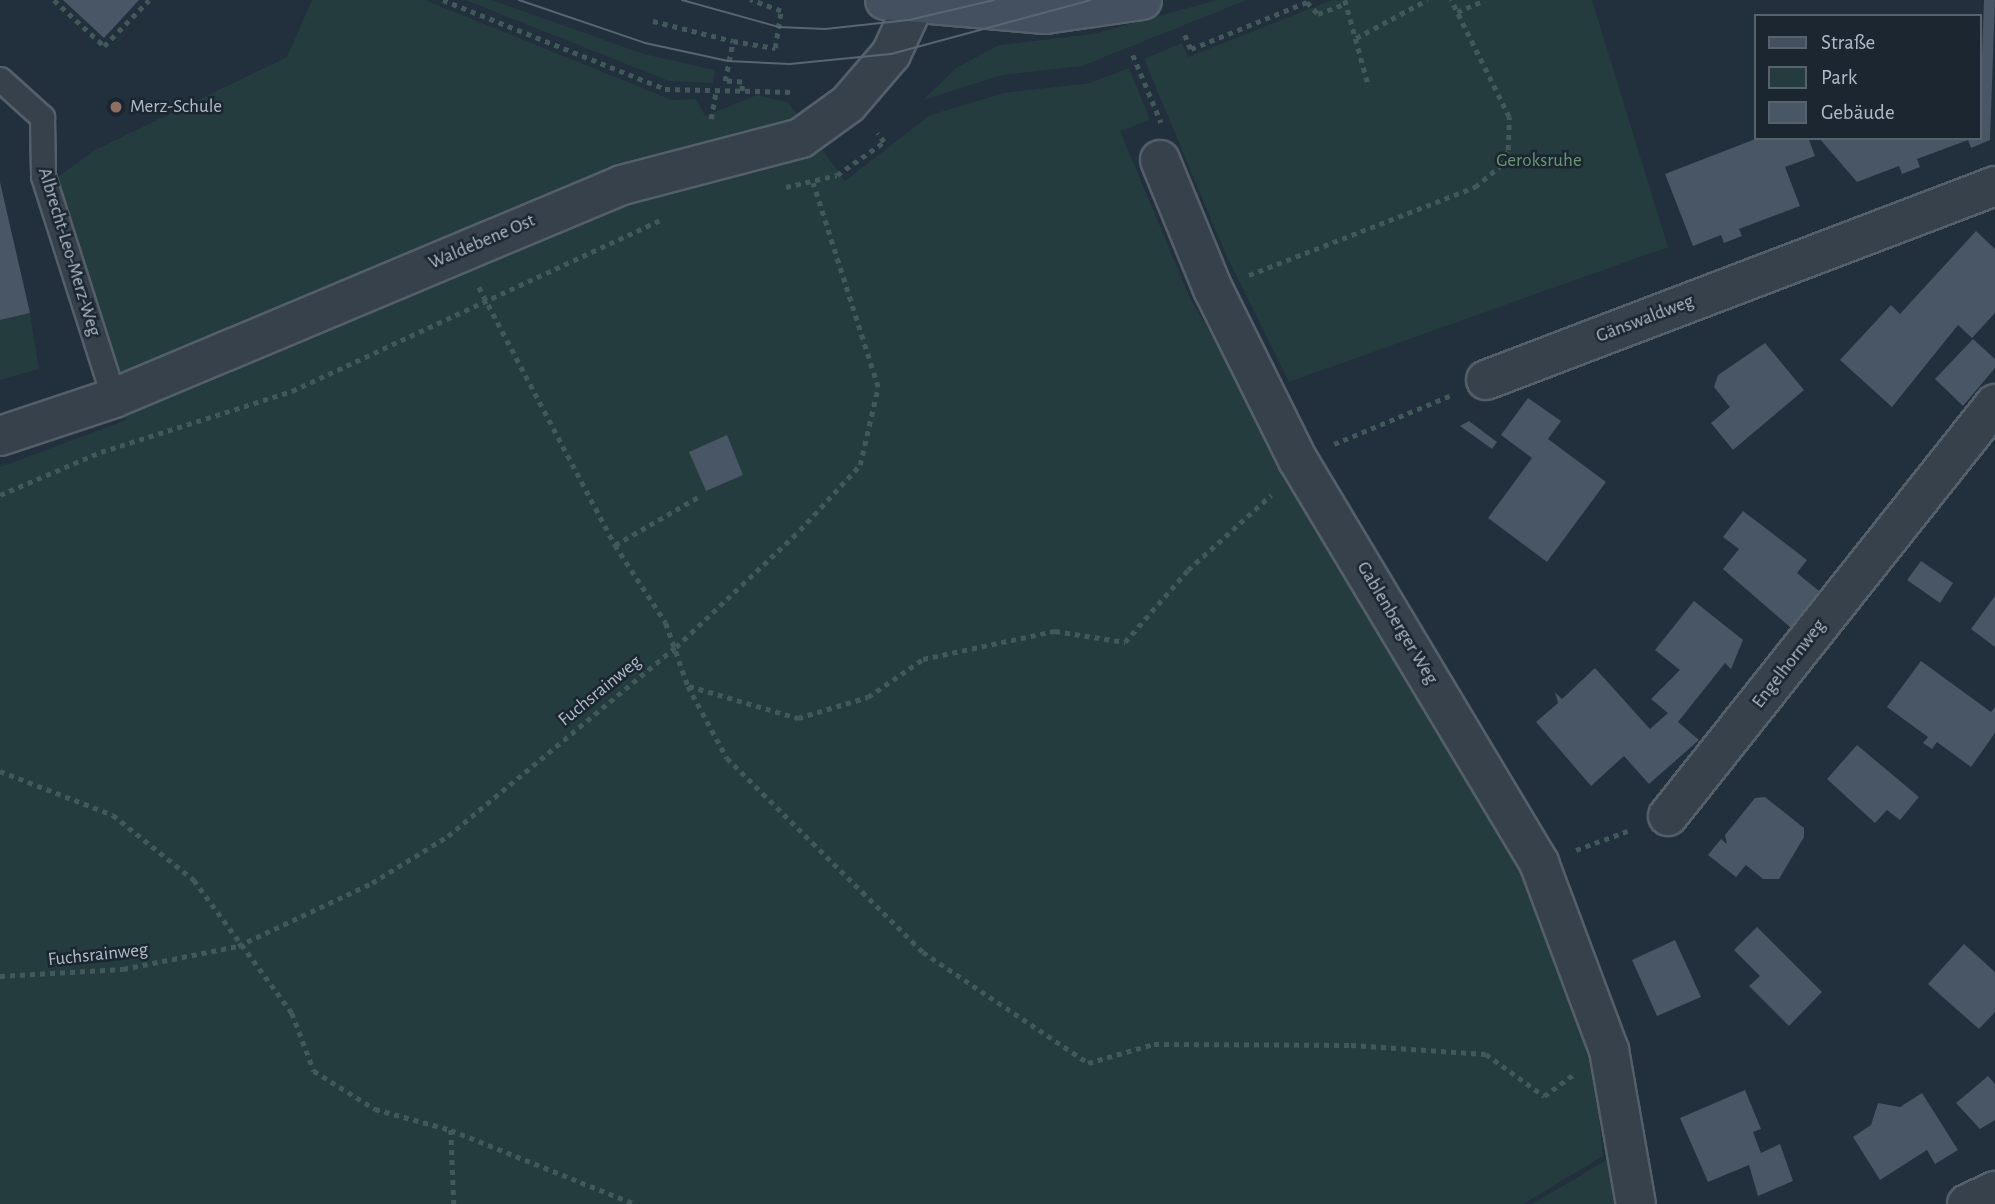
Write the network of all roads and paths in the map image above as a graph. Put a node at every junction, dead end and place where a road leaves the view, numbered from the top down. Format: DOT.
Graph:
graph roads {
  1 [pos="54,0"];
  2 [pos="149,0"];
  3 [pos="443,0"];
  4 [pos="750,0"];
  5 [pos="1142,0"];
  6 [pos="1427,0"];
  7 [pos="1451,0"];
  8 [pos="1485,0"];
  9 [pos="905,2"];
  10 [pos="1346,2"];
  11 [pos="1457,12"];
  12 [pos="653,21"];
  13 [pos="1185,35"];
  14 [pos="1356,38"];
  15 [pos="733,41"];
  16 [pos="1133,55"];
  17 [pos="0,79"];
  18 [pos="1369,88"];
  19 [pos="801,138"];
  20 [pos="884,142"];
  21 [pos="1160,160"];
  22 [pos="813,183"];
  23 [pos="1995,186"];
  24 [pos="774,188"];
  25 [pos="668,217"];
  26 [pos="1213,289"];
  27 [pos="487,303"];
  28 [pos="1486,380"];
  29 [pos="114,398"];
  30 [pos="1995,404"];
  31 [pos="0,436"];
  32 [pos="1300,463"];
  33 [pos="0,495"];
  34 [pos="698,498"];
  35 [pos="615,545"];
  36 [pos="676,647"];
  37 [pos="688,686"];
  38 [pos="0,771"];
  39 [pos="1668,816"];
  40 [pos="1539,863"];
  41 [pos="238,946"];
  42 [pos="0,976"];
  43 [pos="1609,1050"];
  44 [pos="451,1130"];
  45 [pos="1995,1191"];
  46 [pos="454,1204"];
  47 [pos="635,1204"];
  48 [pos="1636,1204"];
  49 [pos="1967,1204"];
  1 -- 2 [label="path"];
  3 -- 15 [label="path"];
  4 -- 15 [label="path"];
  5 -- 9 [label="main road"];
  6 -- 14 [label="path"];
  7 -- 11 [label="path"];
  8 -- 11 [label="path"];
  9 -- 19 [label="street, Waldebene Ost"];
  10 -- 13 [label="path"];
  10 -- 14 [label="path"];
  11 -- 26 [label="path"];
  12 -- 15 [label="path"];
  14 -- 18 [label="path"];
  16 -- 21 [label="path"];
  17 -- 29 [label="lane, Albrecht-Leo-Merz-Weg"];
  19 -- 22 [label="path, Fuchsrainweg"];
  19 -- 29 [label="street, Waldebene Ost"];
  20 -- 22 [label="path"];
  21 -- 26 [label="street, Gablenberger Weg"];
  22 -- 24 [label="path"];
  22 -- 36 [label="path, Fuchsrainweg"];
  23 -- 28 [label="street, Gänswaldweg"];
  25 -- 27 [label="path"];
  26 -- 32 [label="street, Gablenberger Weg"];
  27 -- 33 [label="path"];
  27 -- 35 [label="path"];
  28 -- 32 [label="path"];
  29 -- 31 [label="street, Waldebene Ost"];
  30 -- 39 [label="street, Engelhornweg"];
  32 -- 37 [label="path"];
  32 -- 40 [label="street, Gablenberger Weg"];
  34 -- 35 [label="path"];
  35 -- 36 [label="path"];
  36 -- 37 [label="path"];
  36 -- 41 [label="path, Fuchsrainweg"];
  37 -- 43 [label="path"];
  38 -- 41 [label="path"];
  39 -- 40 [label="path"];
  40 -- 43 [label="street, Gablenberger Weg"];
  41 -- 42 [label="path, Fuchsrainweg"];
  41 -- 44 [label="path"];
  43 -- 48 [label="street, Gablenberger Weg"];
  44 -- 46 [label="path"];
  44 -- 47 [label="path"];
  45 -- 49 [label="street"];
}
